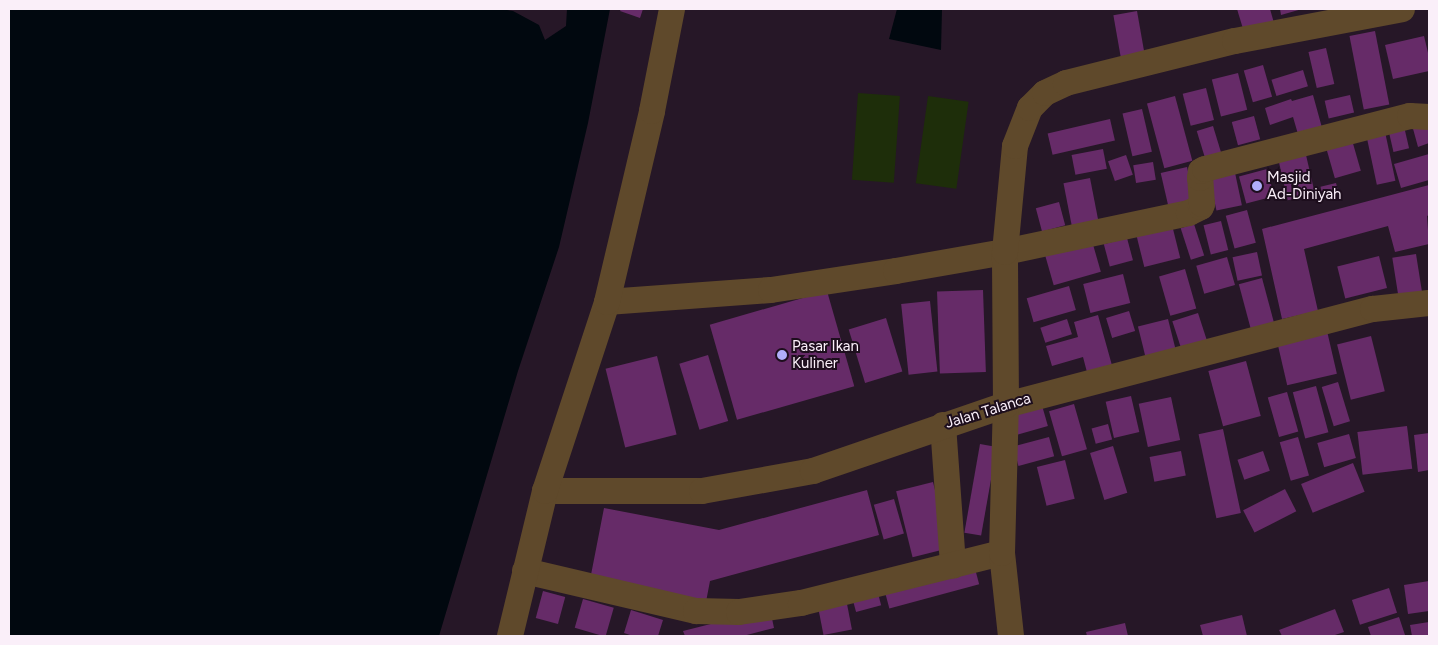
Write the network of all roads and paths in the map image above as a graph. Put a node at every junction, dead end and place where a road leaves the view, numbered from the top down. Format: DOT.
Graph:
graph roads {
  1 [pos="672,9"];
  2 [pos="1402,9"];
  3 [pos="1429,116"];
  4 [pos="1006,252"];
  5 [pos="607,302"];
  6 [pos="1429,303"];
  7 [pos="1006,404"];
  8 [pos="943,425"];
  9 [pos="545,491"];
  10 [pos="1002,554"];
  11 [pos="953,566"];
  12 [pos="525,571"];
  13 [pos="510,636"];
  14 [pos="1011,636"];
  1 -- 5 [label="street"];
  2 -- 4 [label="street"];
  3 -- 4 [label="street"];
  4 -- 5 [label="street"];
  4 -- 7 [label="street"];
  5 -- 9 [label="street"];
  6 -- 7 [label="street, Jalan Talanca"];
  7 -- 8 [label="street, Jalan Talanca"];
  7 -- 10 [label="street"];
  8 -- 9 [label="street, Jalan Talanca"];
  8 -- 11 [label="street"];
  9 -- 12 [label="street"];
  10 -- 11 [label="street"];
  10 -- 14 [label="street"];
  11 -- 12 [label="street"];
  12 -- 13 [label="street"];
}
